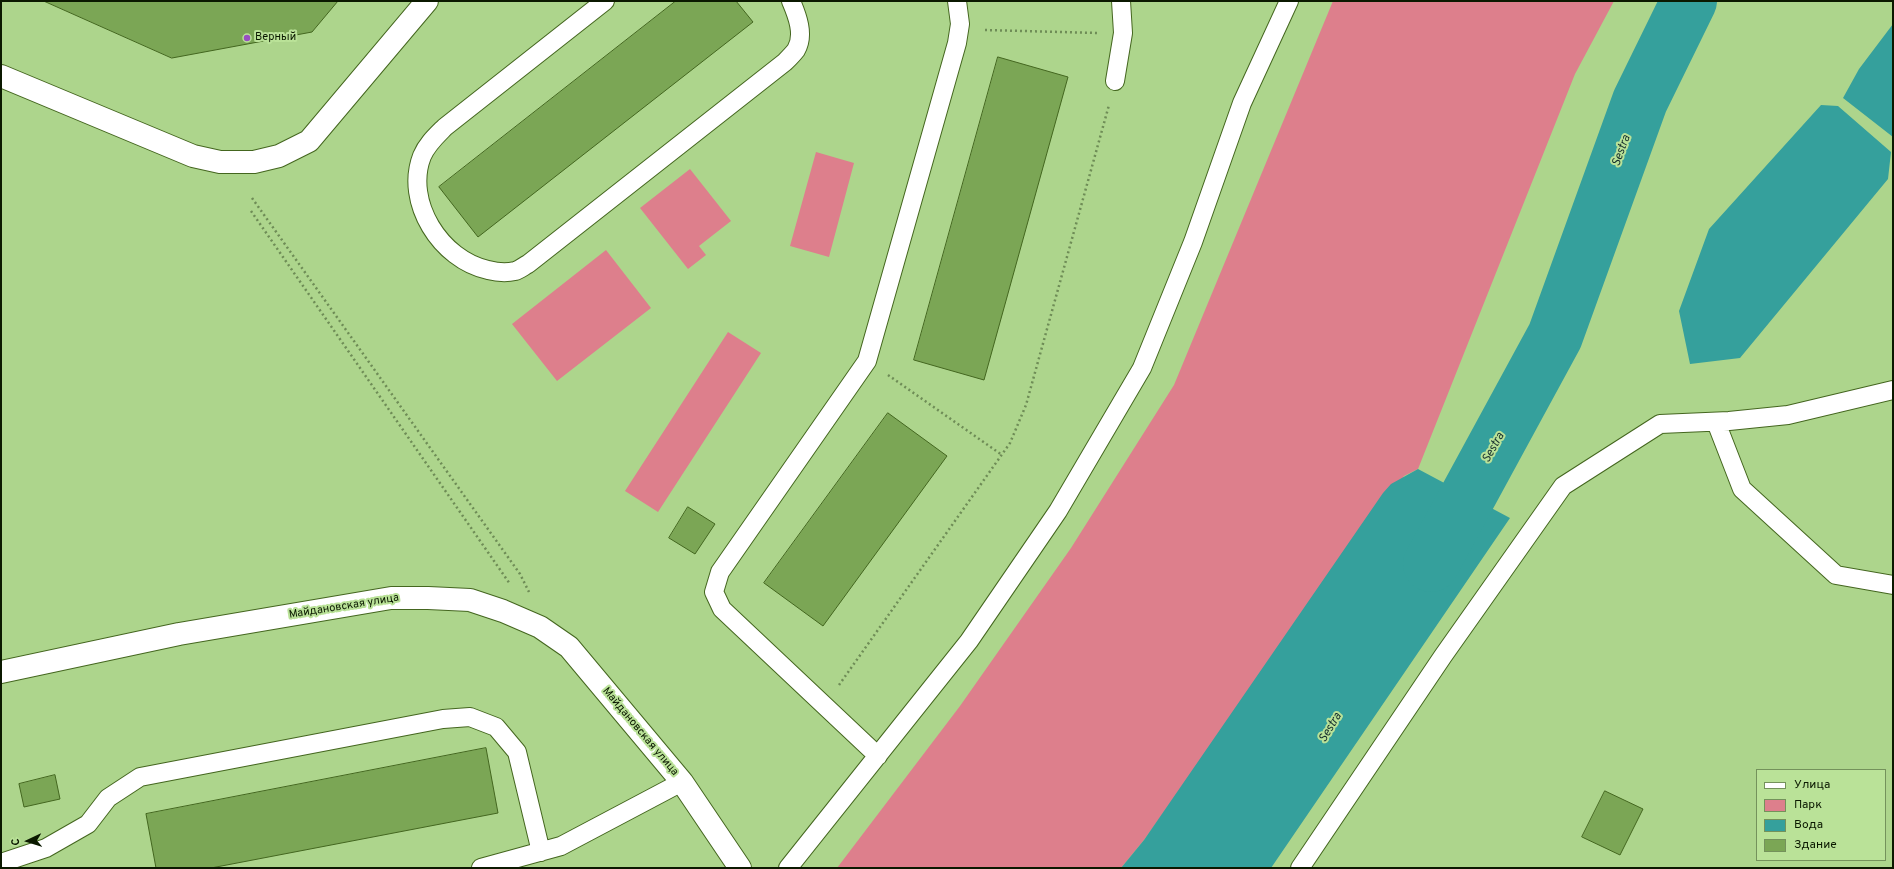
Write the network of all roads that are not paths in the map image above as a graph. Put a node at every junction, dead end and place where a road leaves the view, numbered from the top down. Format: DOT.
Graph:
graph roads {
  1 [pos="427,1"];
  2 [pos="605,1"];
  3 [pos="791,1"];
  4 [pos="957,1"];
  5 [pos="1121,1"];
  6 [pos="1289,1"];
  7 [pos="1,76"];
  8 [pos="1115,81"];
  9 [pos="1893,390"];
  10 [pos="1716,422"];
  11 [pos="1893,585"];
  12 [pos="1,672"];
  13 [pos="878,756"];
  14 [pos="682,782"];
  15 [pos="541,852"];
  16 [pos="1,863"];
  17 [pos="481,868"];
  18 [pos="740,868"];
  19 [pos="788,868"];
  20 [pos="1300,868"];
  1 -- 7 [label="street"];
  2 -- 3 [label="lane"];
  4 -- 13 [label="lane"];
  5 -- 8 [label="lane"];
  6 -- 13 [label="lane"];
  9 -- 10 [label="lane"];
  10 -- 11 [label="lane"];
  10 -- 20 [label="lane"];
  12 -- 14 [label="street, Майдановская улица"];
  13 -- 19 [label="lane"];
  14 -- 15 [label="lane"];
  14 -- 18 [label="street, Майдановская улица"];
  15 -- 16 [label="lane"];
  15 -- 17 [label="lane"];
}
